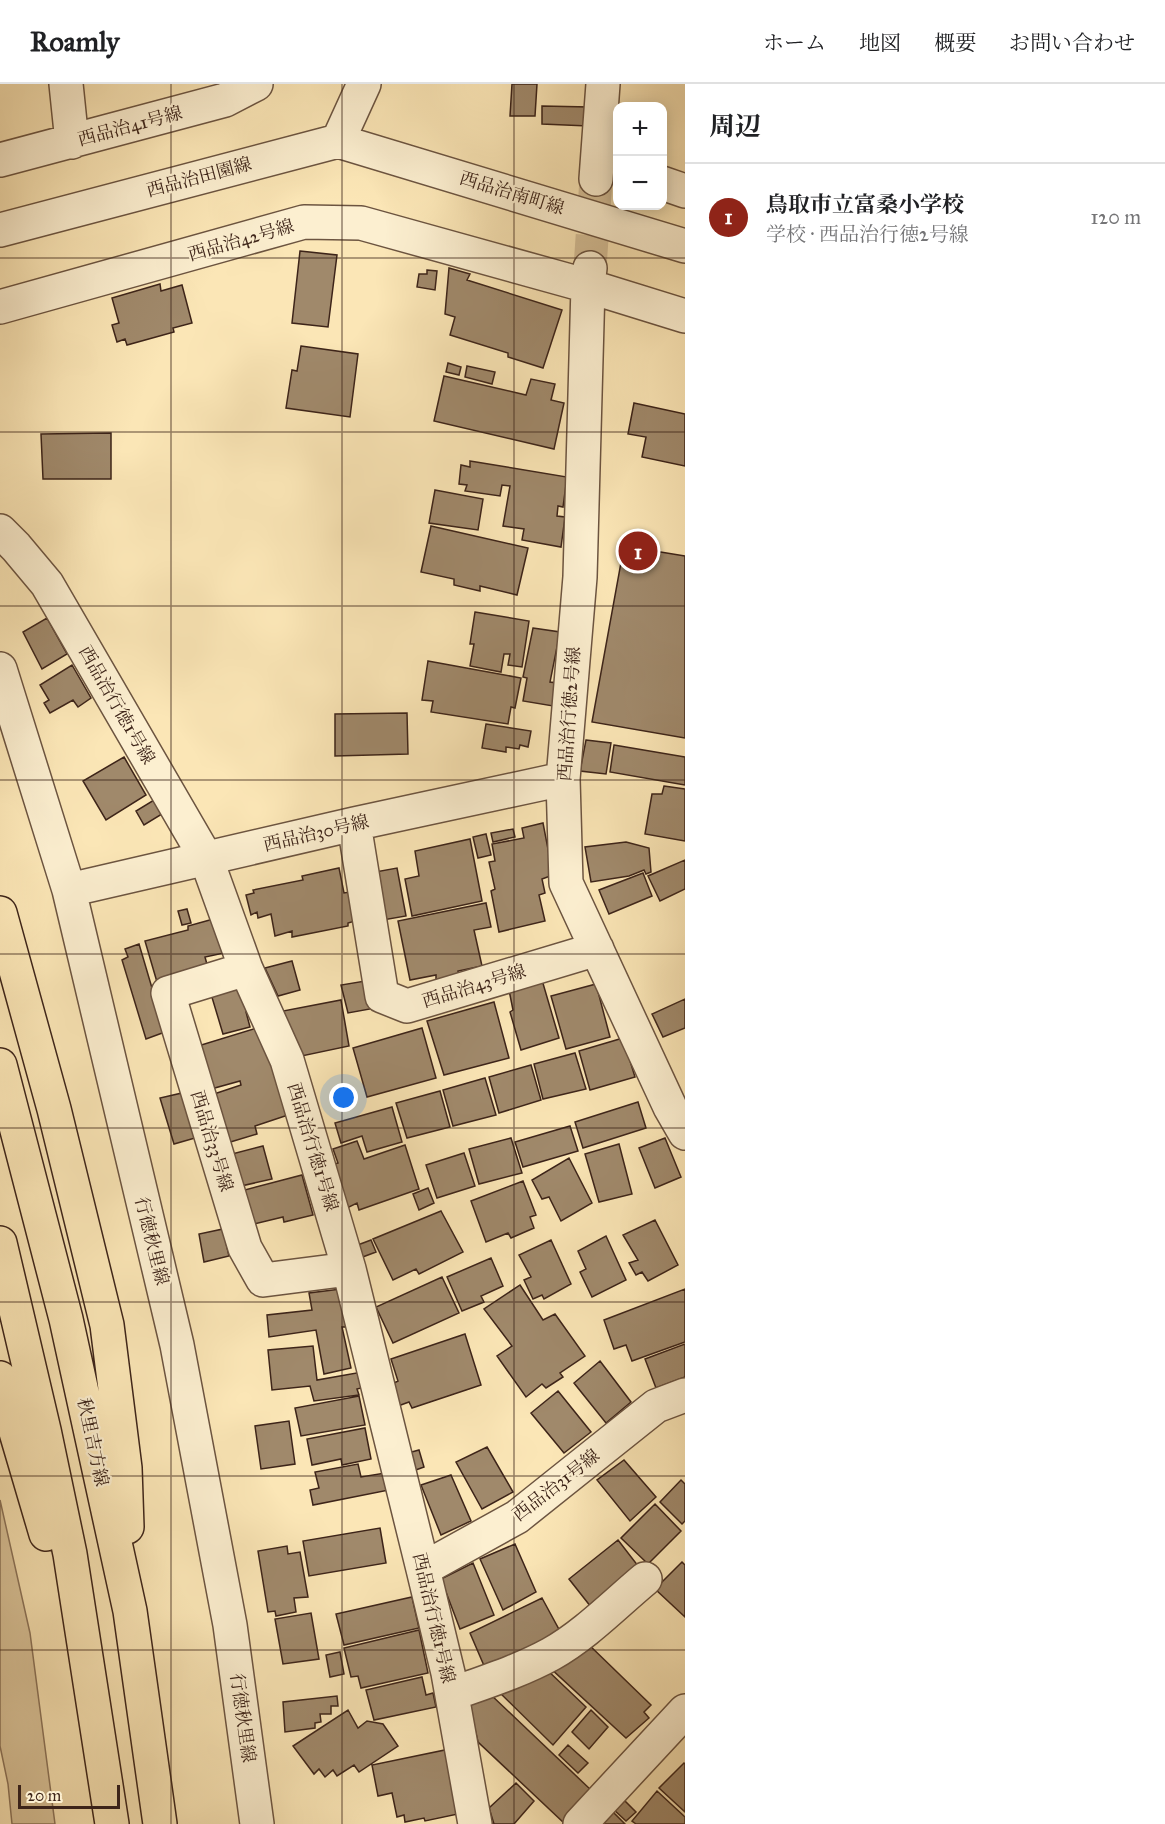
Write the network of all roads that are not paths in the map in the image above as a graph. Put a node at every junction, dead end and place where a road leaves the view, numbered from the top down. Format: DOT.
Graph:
graph roads {
  1 [pos="66,84"];
  2 [pos="256,84"];
  3 [pos="364,84"];
  4 [pos="603,84"];
  5 [pos="338,141"];
  6 [pos="72,142"];
  7 [pos="0,159"];
  8 [pos="604,169"];
  9 [pos="667,184"];
  10 [pos="685,191"];
  11 [pos="0,230"];
  12 [pos="685,246"];
  13 [pos="589,277"];
  14 [pos="0,307"];
  15 [pos="685,316"];
  16 [pos="0,531"];
  17 [pos="0,669"];
  18 [pos="562,779"];
  19 [pos="354,824"];
  20 [pos="206,858"];
  21 [pos="69,890"];
  22 [pos="0,913"];
  23 [pos="597,949"];
  24 [pos="246,969"];
  25 [pos="0,1065"];
  26 [pos="685,1133"];
  27 [pos="0,1243"];
  28 [pos="349,1269"];
  29 [pos="0,1378"];
  30 [pos="685,1395"];
  31 [pos="423,1569"];
  32 [pos="645,1579"];
  33 [pos="130,1611"];
  34 [pos="89,1679"];
  35 [pos="452,1694"];
  36 [pos="685,1712"];
  37 [pos="112,1824"];
  38 [pos="160,1824"];
  39 [pos="256,1824"];
  40 [pos="475,1824"];
  41 [pos="580,1824"];
  1 -- 6 [label="street"];
  2 -- 6 [label="street, 西品治41号線"];
  3 -- 5 [label="street"];
  4 -- 8 [label="street"];
  5 -- 11 [label="street, 西品治田園線"];
  5 -- 12 [label="street, 西品治南町線"];
  6 -- 7 [label="street, 西品治41号線"];
  9 -- 10 [label="street"];
  13 -- 14 [label="street, 西品治42号線"];
  13 -- 15 [label="street, 西品治42号線"];
  13 -- 18 [label="street, 西品治行徳2号線"];
  16 -- 20 [label="street, 西品治行徳1号線"];
  17 -- 21 [label="street, 行徳秋里線"];
  18 -- 19 [label="street, 西品治30号線"];
  18 -- 23 [label="street, 西品治行徳2号線"];
  19 -- 20 [label="street, 西品治30号線"];
  19 -- 23 [label="street, 西品治43号線"];
  20 -- 21 [label="street, 西品治30号線"];
  20 -- 24 [label="street, 西品治行徳1号線"];
  21 -- 39 [label="street, 行徳秋里線"];
  22 -- 33 [label="main road"];
  23 -- 26 [label="street, 西品治行徳2号線"];
  24 -- 28 [label="street, 西品治行徳1号線"];
  24 -- 28 [label="street, 西品治33号線"];
  25 -- 33 [label="main road, 秋里吉方線"];
  27 -- 34 [label="main road"];
  28 -- 31 [label="street, 西品治行徳1号線"];
  29 -- 34 [label="main road"];
  30 -- 31 [label="street, 西品治31号線"];
  31 -- 35 [label="street, 西品治行徳1号線"];
  32 -- 35 [label="street"];
  33 -- 38 [label="main road, 秋里吉方線"];
  34 -- 37 [label="main road"];
  35 -- 40 [label="street, 西品治行徳1号線"];
  36 -- 41 [label="street"];
}
